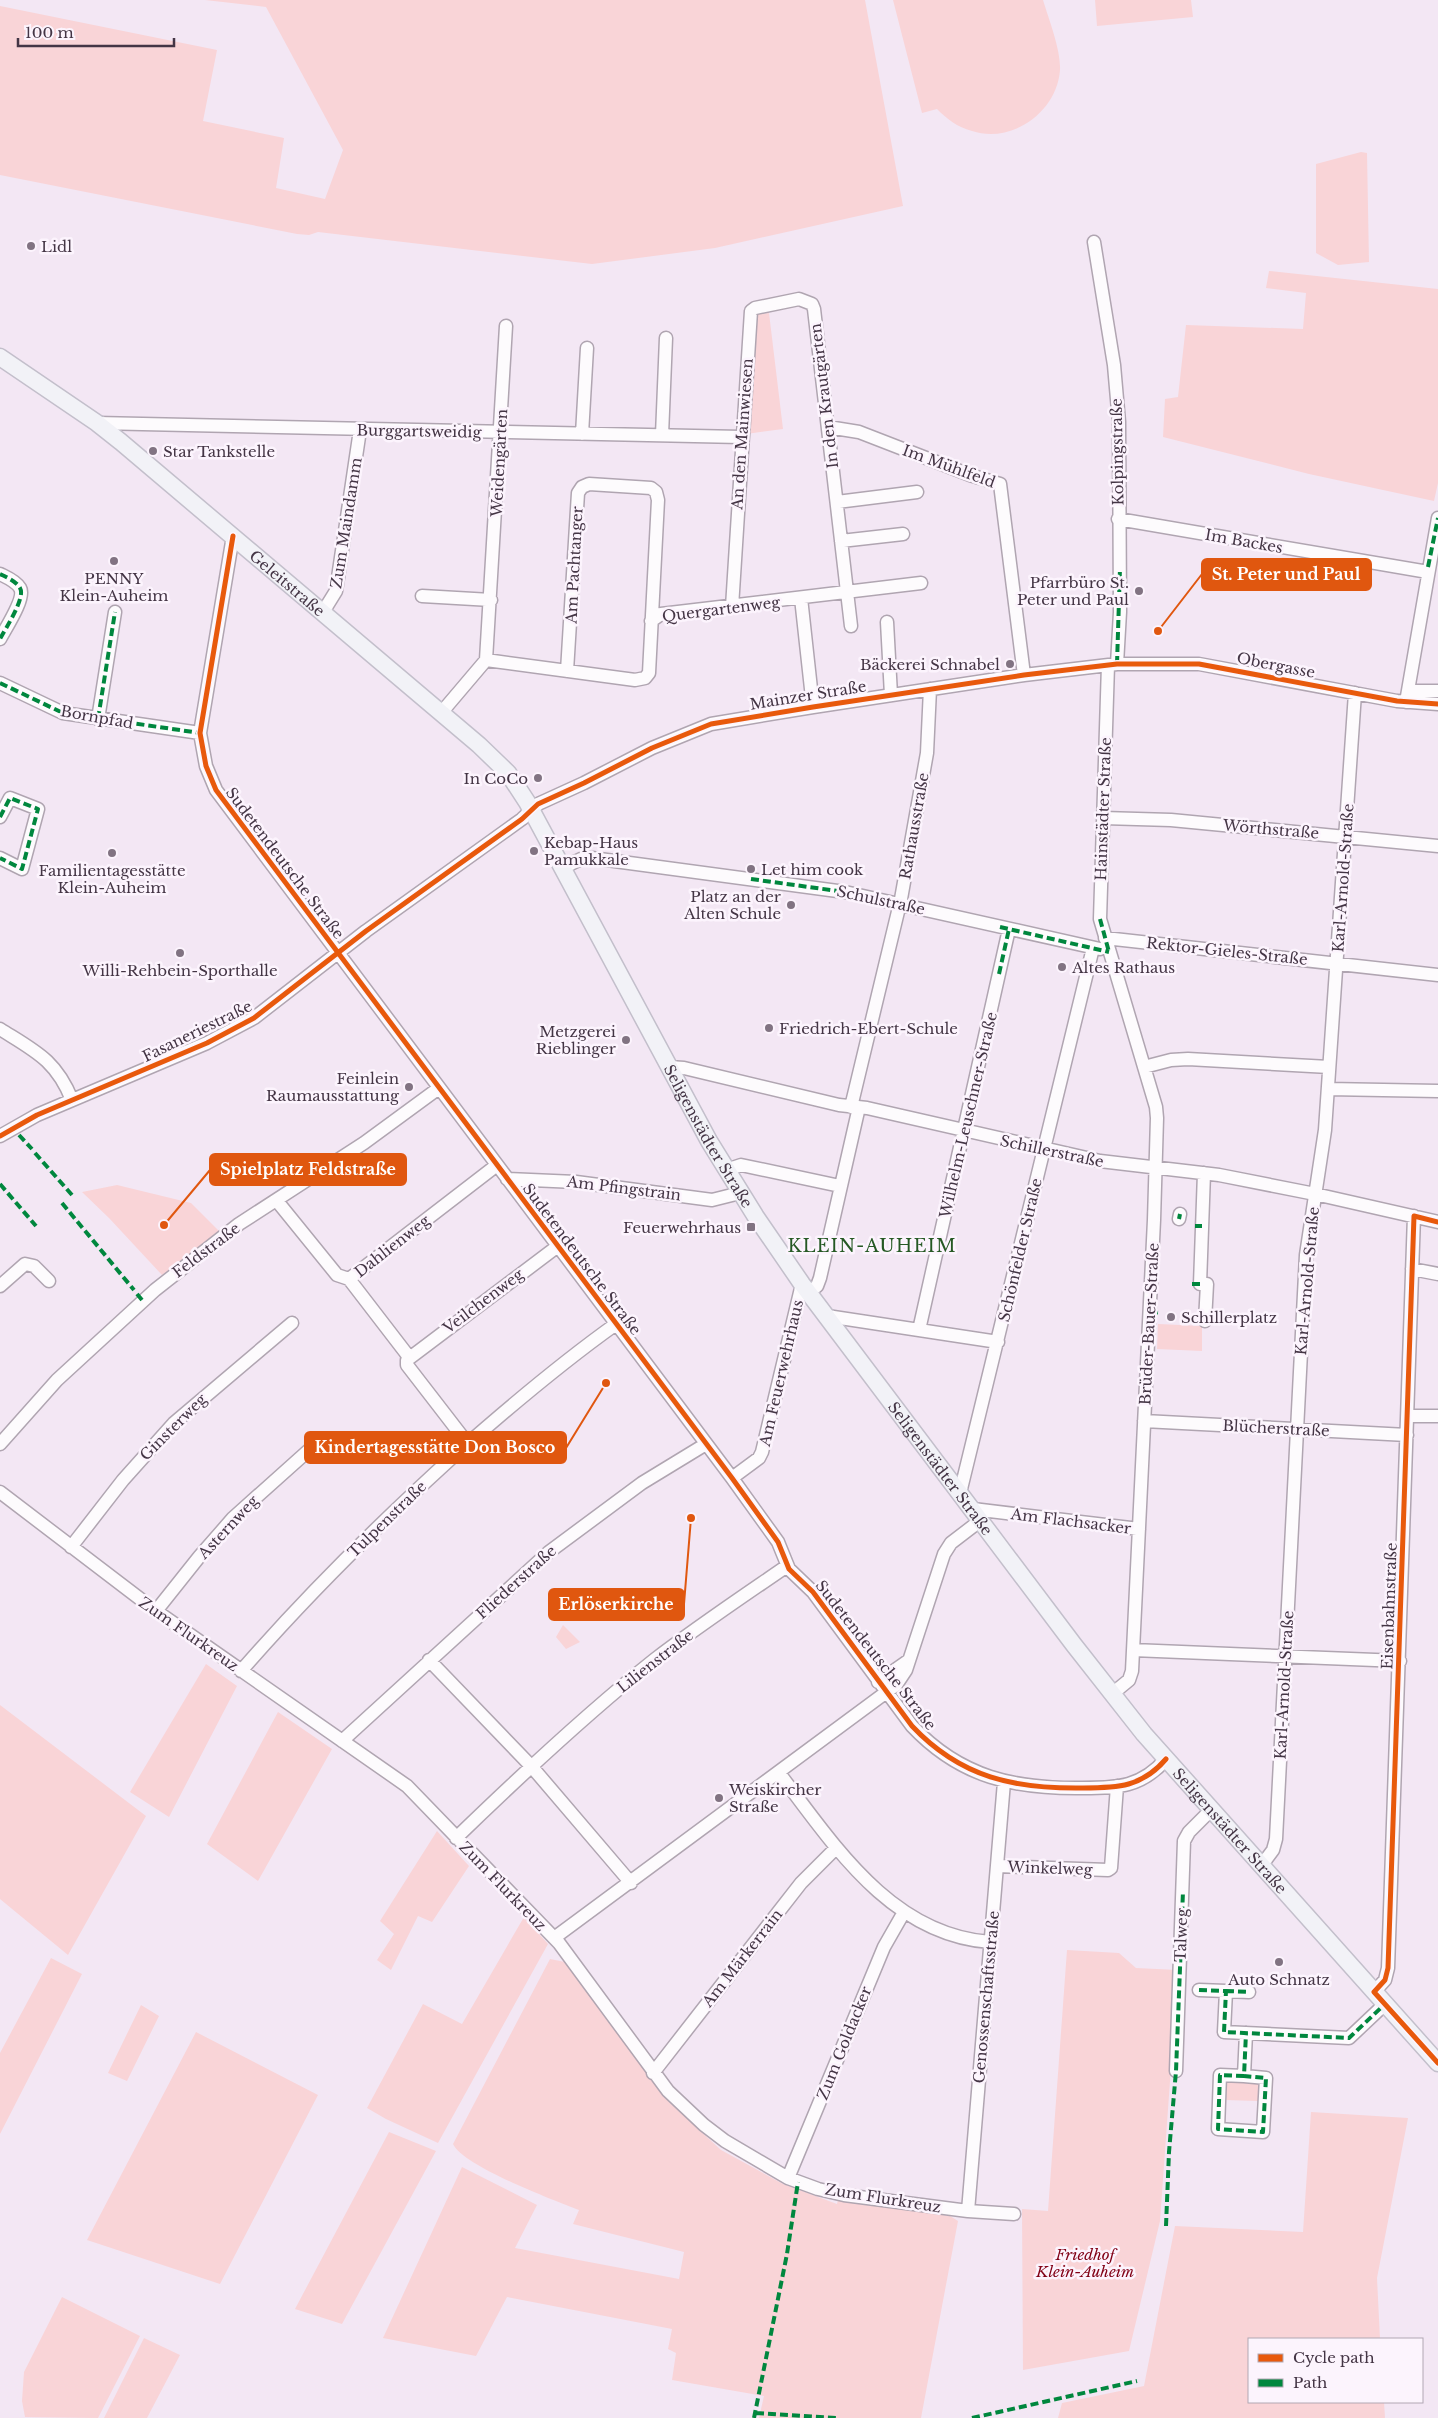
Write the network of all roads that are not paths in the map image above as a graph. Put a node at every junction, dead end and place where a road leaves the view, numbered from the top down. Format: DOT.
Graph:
graph roads {
  1 [pos="1094,242"];
  2 [pos="799,299"];
  3 [pos="506,326"];
  4 [pos="666,338"];
  5 [pos="587,348"];
  6 [pos="0,357"];
  7 [pos="97,423"];
  8 [pos="828,428"];
  9 [pos="360,430"];
  10 [pos="502,432"];
  11 [pos="582,434"];
  12 [pos="662,436"];
  13 [pos="741,436"];
  14 [pos="917,492"];
  15 [pos="837,502"];
  16 [pos="1438,518"];
  17 [pos="1118,519"];
  18 [pos="903,534"];
  19 [pos="233,536"];
  20 [pos="841,541"];
  21 [pos="1432,569"];
  22 [pos="0,574"];
  23 [pos="921,584"];
  24 [pos="847,592"];
  25 [pos="422,596"];
  26 [pos="801,598"];
  27 [pos="491,600"];
  28 [pos="732,607"];
  29 [pos="114,612"];
  30 [pos="322,612"];
  31 [pos="652,621"];
  32 [pos="887,622"];
  33 [pos="851,626"];
  34 [pos="0,640"];
  35 [pos="486,660"];
  36 [pos="1112,664"];
  37 [pos="568,671"];
  38 [pos="1024,675"];
  39 [pos="0,682"];
  40 [pos="930,689"];
  41 [pos="1438,691"];
  42 [pos="1355,693"];
  43 [pos="891,695"];
  44 [pos="1407,697"];
  45 [pos="1438,704"];
  46 [pos="813,707"];
  47 [pos="441,712"];
  48 [pos="98,719"];
  49 [pos="200,733"];
  50 [pos="531,811"];
  51 [pos="0,818"];
  52 [pos="1103,818"];
  53 [pos="1346,836"];
  54 [pos="1438,846"];
  55 [pos="0,858"];
  56 [pos="562,868"];
  57 [pos="900,904"];
  58 [pos="1005,928"];
  59 [pos="1105,938"];
  60 [pos="1093,948"];
  61 [pos="1109,952"];
  62 [pos="338,954"];
  63 [pos="1336,964"];
  64 [pos="1438,975"];
  65 [pos="0,1029"];
  66 [pos="669,1067"];
  67 [pos="1144,1067"];
  68 [pos="1330,1067"];
  69 [pos="439,1088"];
  70 [pos="1328,1089"];
  71 [pos="1438,1090"];
  72 [pos="72,1100"];
  73 [pos="855,1107"];
  74 [pos="964,1131"];
  75 [pos="0,1136"];
  76 [pos="1044,1149"];
  77 [pos="497,1165"];
  78 [pos="1156,1169"];
  79 [pos="726,1170"];
  80 [pos="1204,1173"];
  81 [pos="507,1179"];
  82 [pos="840,1186"];
  83 [pos="740,1193"];
  84 [pos="1315,1194"];
  85 [pos="277,1201"];
  86 [pos="1414,1216"];
  87 [pos="1438,1222"];
  88 [pos="558,1246"];
  89 [pos="1412,1269"];
  90 [pos="1438,1274"];
  91 [pos="349,1279"];
  92 [pos="49,1281"];
  93 [pos="0,1286"];
  94 [pos="806,1288"];
  95 [pos="827,1316"];
  96 [pos="1205,1321"];
  97 [pos="292,1323"];
  98 [pos="616,1324"];
  99 [pos="919,1330"];
  100 [pos="998,1342"];
  101 [pos="409,1357"];
  102 [pos="1408,1416"];
  103 [pos="1438,1416"];
  104 [pos="1144,1421"];
  105 [pos="1297,1430"];
  106 [pos="1407,1435"];
  107 [pos="0,1444"];
  108 [pos="468,1444"];
  109 [pos="706,1444"];
  110 [pos="309,1450"];
  111 [pos="732,1478"];
  112 [pos="0,1492"];
  113 [pos="960,1493"];
  114 [pos="977,1514"];
  115 [pos="1139,1529"];
  116 [pos="71,1547"];
  117 [pos="787,1566"];
  118 [pos="156,1612"];
  119 [pos="1133,1650"];
  120 [pos="1285,1657"];
  121 [pos="429,1660"];
  122 [pos="908,1661"];
  123 [pos="1400,1661"];
  124 [pos="241,1671"];
  125 [pos="878,1682"];
  126 [pos="886,1692"];
  127 [pos="1112,1694"];
  128 [pos="342,1740"];
  129 [pos="1166,1758"];
  130 [pos="532,1766"];
  131 [pos="779,1773"];
  132 [pos="1004,1782"];
  133 [pos="1117,1786"];
  134 [pos="1211,1810"];
  135 [pos="456,1838"];
  136 [pos="836,1848"];
  137 [pos="997,1866"];
  138 [pos="1261,1866"];
  139 [pos="632,1883"];
  140 [pos="904,1912"];
  141 [pos="554,1938"];
  142 [pos="990,1942"];
  143 [pos="1199,1990"];
  144 [pos="1226,1991"];
  145 [pos="1250,1992"];
  146 [pos="1380,1998"];
  147 [pos="1246,2033"];
  148 [pos="1438,2063"];
  149 [pos="1176,2071"];
  150 [pos="653,2073"];
  151 [pos="1244,2076"];
  152 [pos="788,2178"];
  153 [pos="968,2211"];
  154 [pos="1014,2214"];
  1 -- 17 [label="street, Kolpingstraße"];
  2 -- 8 [label="street, In den Krautgärten"];
  2 -- 13 [label="street, An den Mainwiesen"];
  3 -- 10 [label="street, Weidengärten"];
  4 -- 12 [label="street"];
  5 -- 11 [label="street"];
  6 -- 7 [label="main road, Geleitstraße"];
  7 -- 9 [label="street, Burggartsweidig"];
  7 -- 19 [label="main road, Geleitstraße"];
  8 -- 15 [label="street, In den Krautgärten"];
  8 -- 38 [label="street, Im Mühlfeld"];
  9 -- 10 [label="street, Burggartsweidig"];
  9 -- 30 [label="street, Zum Maindamm"];
  10 -- 11 [label="street, Burggartsweidig"];
  10 -- 27 [label="street, Weidengärten"];
  11 -- 12 [label="street, Burggartsweidig"];
  12 -- 13 [label="street, Burggartsweidig"];
  13 -- 28 [label="street, An den Mainwiesen"];
  14 -- 15 [label="street"];
  15 -- 20 [label="street, In den Krautgärten"];
  16 -- 21 [label="street"];
  17 -- 21 [label="street, Im Backes"];
  17 -- 36 [label="street, Kolpingstraße"];
  18 -- 20 [label="street"];
  19 -- 30 [label="main road, Geleitstraße"];
  19 -- 49 [label="street, Sudetendeutsche Straße"];
  20 -- 24 [label="street, In den Krautgärten"];
  21 -- 44 [label="street"];
  22 -- 34 [label="street"];
  23 -- 24 [label="street"];
  24 -- 26 [label="street, Quergartenweg"];
  24 -- 33 [label="street, In den Krautgärten"];
  25 -- 27 [label="street"];
  26 -- 28 [label="street, Quergartenweg"];
  26 -- 46 [label="street, Quergartenweg"];
  27 -- 35 [label="street, Weidengärten"];
  28 -- 31 [label="street, Quergartenweg"];
  29 -- 48 [label="street"];
  30 -- 47 [label="main road, Geleitstraße"];
  31 -- 37 [label="street, Quergartenweg"];
  31 -- 37 [label="street, Am Pachtanger"];
  32 -- 43 [label="street"];
  35 -- 37 [label="street, Quergartenweg"];
  35 -- 47 [label="street"];
  36 -- 38 [label="street, Mainzer Straße"];
  36 -- 42 [label="street, Obergasse"];
  36 -- 52 [label="street, Hainstädter Straße"];
  38 -- 40 [label="street, Mainzer Straße"];
  39 -- 48 [label="street, Bornpfad"];
  40 -- 43 [label="street, Mainzer Straße"];
  40 -- 57 [label="street, Rathausstraße"];
  41 -- 44 [label="street, Obergasse"];
  42 -- 44 [label="street, Obergasse"];
  42 -- 53 [label="street, Karl-Arnold-Straße"];
  43 -- 46 [label="street, Mainzer Straße"];
  44 -- 45 [label="street, Obergasse"];
  46 -- 50 [label="street, Mainzer Straße"];
  47 -- 50 [label="main road, Geleitstraße"];
  48 -- 49 [label="street, Bornpfad"];
  49 -- 62 [label="street, Sudetendeutsche Straße"];
  50 -- 56 [label="main road, Seligenstädter Straße"];
  50 -- 62 [label="street, Fasaneriestraße"];
  51 -- 55 [label="street"];
  52 -- 53 [label="street, Wörthstraße"];
  52 -- 59 [label="street, Hainstädter Straße"];
  53 -- 54 [label="street, Wörthstraße"];
  53 -- 63 [label="street, Karl-Arnold-Straße"];
  56 -- 57 [label="street, Schulstraße"];
  56 -- 66 [label="main road, Seligenstädter Straße"];
  57 -- 58 [label="street, Schulstraße"];
  57 -- 73 [label="street, Rathausstraße"];
  58 -- 60 [label="street, Schulstraße"];
  58 -- 74 [label="street, Wilhelm-Leuschner-Straße"];
  59 -- 61 [label="street, Hainstädter Straße"];
  59 -- 63 [label="street, Rektor-Gieles-Straße"];
  60 -- 61 [label="street, Schulstraße"];
  60 -- 76 [label="street, Schönfelder Straße"];
  61 -- 67 [label="street, Brüder-Bauer-Straße"];
  62 -- 69 [label="street, Sudetendeutsche Straße"];
  62 -- 72 [label="street, Fasaneriestraße"];
  63 -- 64 [label="street, Rektor-Gieles-Straße"];
  63 -- 68 [label="street, Karl-Arnold-Straße"];
  65 -- 72 [label="street"];
  66 -- 73 [label="street, Schillerstraße"];
  66 -- 79 [label="main road, Seligenstädter Straße"];
  67 -- 68 [label="street"];
  67 -- 78 [label="street, Brüder-Bauer-Straße"];
  68 -- 70 [label="street, Karl-Arnold-Straße"];
  69 -- 77 [label="street, Sudetendeutsche Straße"];
  69 -- 85 [label="street, Feldstraße"];
  70 -- 71 [label="street"];
  70 -- 84 [label="street, Karl-Arnold-Straße"];
  72 -- 75 [label="street, Fasaneriestraße"];
  73 -- 74 [label="street, Schillerstraße"];
  73 -- 82 [label="street, Rathausstraße"];
  74 -- 76 [label="street, Schillerstraße"];
  74 -- 99 [label="street, Wilhelm-Leuschner-Straße"];
  76 -- 78 [label="street, Schillerstraße"];
  76 -- 100 [label="street, Schönfelder Straße"];
  77 -- 81 [label="street, Sudetendeutsche Straße"];
  77 -- 91 [label="street, Dahlienweg"];
  78 -- 80 [label="street, Schillerstraße"];
  78 -- 104 [label="street, Brüder-Bauer-Straße"];
  79 -- 82 [label="street"];
  79 -- 83 [label="main road, Seligenstädter Straße"];
  80 -- 84 [label="street, Schillerstraße"];
  80 -- 96 [label="street"];
  81 -- 83 [label="street, Am Pfingstrain"];
  81 -- 88 [label="street, Sudetendeutsche Straße"];
  82 -- 94 [label="street, Rathausstraße"];
  83 -- 94 [label="main road, Seligenstädter Straße"];
  84 -- 86 [label="street, Schillerstraße"];
  84 -- 105 [label="street, Karl-Arnold-Straße"];
  85 -- 91 [label="street, Dahlienweg"];
  85 -- 107 [label="street, Feldstraße"];
  86 -- 87 [label="street, Schillerstraße"];
  86 -- 89 [label="street, Eisenbahnstraße"];
  88 -- 98 [label="street, Sudetendeutsche Straße"];
  88 -- 101 [label="street, Veilchenweg"];
  89 -- 90 [label="street"];
  89 -- 102 [label="street, Eisenbahnstraße"];
  91 -- 101 [label="street"];
  92 -- 93 [label="street"];
  94 -- 95 [label="main road, Seligenstädter Straße"];
  94 -- 111 [label="street, Am Feuerwehrhaus"];
  95 -- 99 [label="street"];
  95 -- 113 [label="main road, Seligenstädter Straße"];
  97 -- 116 [label="street, Ginsterweg"];
  98 -- 108 [label="street, Tulpenstraße"];
  98 -- 109 [label="street, Sudetendeutsche Straße"];
  99 -- 100 [label="street"];
  100 -- 113 [label="street, Schönfelder Straße"];
  101 -- 108 [label="street"];
  102 -- 103 [label="street"];
  102 -- 106 [label="street, Eisenbahnstraße"];
  104 -- 105 [label="street, Blücherstraße"];
  104 -- 115 [label="street, Brüder-Bauer-Straße"];
  105 -- 106 [label="street, Blücherstraße"];
  105 -- 120 [label="street, Karl-Arnold-Straße"];
  106 -- 123 [label="street, Eisenbahnstraße"];
  108 -- 124 [label="street, Tulpenstraße"];
  109 -- 111 [label="street, Sudetendeutsche Straße"];
  109 -- 121 [label="street, Fliederstraße"];
  110 -- 118 [label="street, Asternweg"];
  111 -- 117 [label="street, Sudetendeutsche Straße"];
  112 -- 116 [label="street, Zum Flurkreuz"];
  113 -- 114 [label="main road, Seligenstädter Straße"];
  114 -- 115 [label="street, Am Flachsacker"];
  114 -- 122 [label="street"];
  114 -- 127 [label="main road, Seligenstädter Straße"];
  115 -- 119 [label="street, Brüder-Bauer-Straße"];
  116 -- 118 [label="street, Zum Flurkreuz"];
  117 -- 125 [label="street, Sudetendeutsche Straße"];
  117 -- 130 [label="street, Lilienstraße"];
  118 -- 124 [label="street, Zum Flurkreuz"];
  119 -- 120 [label="street"];
  119 -- 127 [label="street, Brüder-Bauer-Straße"];
  120 -- 123 [label="street"];
  120 -- 138 [label="street, Karl-Arnold-Straße"];
  121 -- 128 [label="street, Fliederstraße"];
  121 -- 130 [label="street"];
  122 -- 125 [label="street"];
  122 -- 126 [label="street"];
  123 -- 146 [label="street, Eisenbahnstraße"];
  124 -- 128 [label="street, Zum Flurkreuz"];
  125 -- 126 [label="street, Sudetendeutsche Straße"];
  126 -- 131 [label="street"];
  126 -- 132 [label="street, Sudetendeutsche Straße"];
  127 -- 129 [label="main road, Seligenstädter Straße"];
  128 -- 135 [label="street, Zum Flurkreuz"];
  129 -- 133 [label="street, Sudetendeutsche Straße"];
  129 -- 134 [label="main road, Seligenstädter Straße"];
  130 -- 135 [label="street, Lilienstraße"];
  130 -- 139 [label="street"];
  131 -- 136 [label="street"];
  131 -- 139 [label="street"];
  132 -- 133 [label="street, Sudetendeutsche Straße"];
  132 -- 137 [label="street, Genossenschaftsstraße"];
  133 -- 137 [label="street, Winkelweg"];
  134 -- 138 [label="main road, Seligenstädter Straße"];
  134 -- 149 [label="street, Talweg"];
  135 -- 141 [label="street, Zum Flurkreuz"];
  136 -- 140 [label="street"];
  136 -- 150 [label="street, Am Märkerrain"];
  137 -- 142 [label="street, Genossenschaftsstraße"];
  138 -- 146 [label="main road, Seligenstädter Straße"];
  139 -- 141 [label="street"];
  140 -- 142 [label="street"];
  140 -- 152 [label="street, Zum Goldacker"];
  141 -- 150 [label="street, Zum Flurkreuz"];
  142 -- 153 [label="street, Genossenschaftsstraße"];
  143 -- 144 [label="street"];
  144 -- 145 [label="street"];
  144 -- 147 [label="street, Eisenbahnstraße"];
  146 -- 147 [label="street, Eisenbahnstraße"];
  146 -- 148 [label="main road, Seligenstädter Straße"];
  147 -- 151 [label="street"];
  150 -- 152 [label="street, Zum Flurkreuz"];
  151 -- 151 [label="street"];
  152 -- 153 [label="street, Zum Flurkreuz"];
  153 -- 154 [label="street, Zum Flurkreuz"];
}
